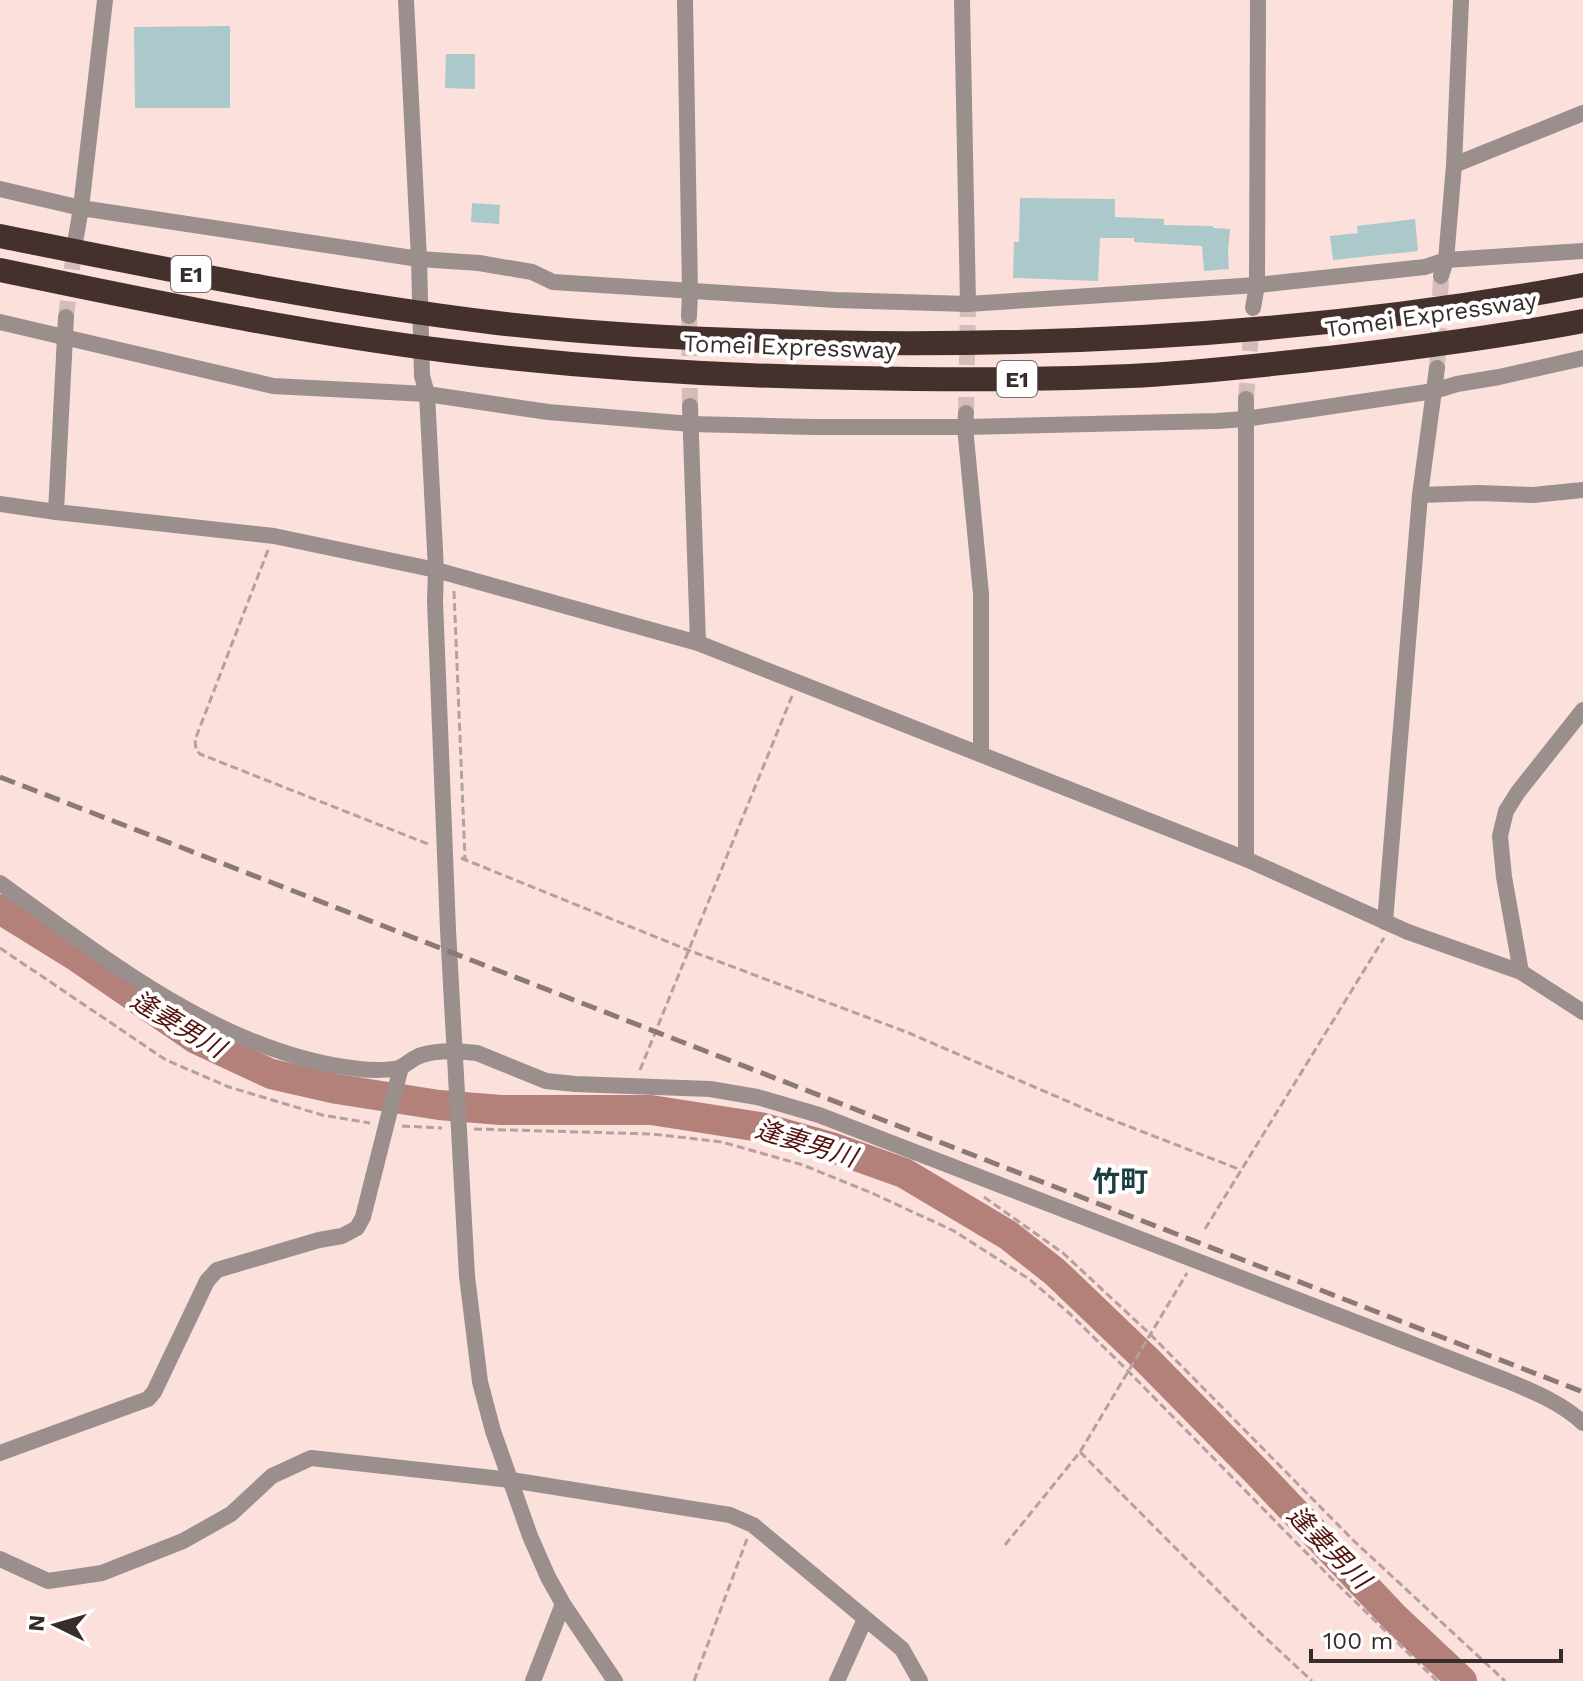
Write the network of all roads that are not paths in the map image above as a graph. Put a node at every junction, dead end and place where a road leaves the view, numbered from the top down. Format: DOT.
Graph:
graph roads {
  1 [pos="105,0"];
  2 [pos="406,0"];
  3 [pos="685,0"];
  4 [pos="962,0"];
  5 [pos="1258,0"];
  6 [pos="1461,0"];
  7 [pos="1583,113"];
  8 [pos="1454,165"];
  9 [pos="0,189"];
  10 [pos="81,208"];
  11 [pos="0,236"];
  12 [pos="76,237"];
  13 [pos="1583,251"];
  14 [pos="419,259"];
  15 [pos="1443,268"];
  16 [pos="0,270"];
  17 [pos="1257,285"];
  18 [pos="1583,285"];
  19 [pos="690,292"];
  20 [pos="968,304"];
  21 [pos="1253,308"];
  22 [pos="689,316"];
  23 [pos="66,317"];
  24 [pos="1583,321"];
  25 [pos="0,322"];
  26 [pos="64,337"];
  27 [pos="1583,358"];
  28 [pos="1437,368"];
  29 [pos="1434,391"];
  30 [pos="427,394"];
  31 [pos="1246,399"];
  32 [pos="690,406"];
  33 [pos="1245,419"];
  34 [pos="966,420"];
  35 [pos="691,424"];
  36 [pos="1583,490"];
  37 [pos="1420,495"];
  38 [pos="0,504"];
  39 [pos="56,512"];
  40 [pos="436,570"];
  41 [pos="698,643"];
  42 [pos="1583,710"];
  43 [pos="981,754"];
  44 [pos="1246,859"];
  45 [pos="0,883"];
  46 [pos="1395,926"];
  47 [pos="1521,972"];
  48 [pos="1583,1012"];
  49 [pos="401,1067"];
  50 [pos="1583,1423"];
  51 [pos="0,1453"];
  52 [pos="511,1480"];
  53 [pos="0,1559"];
  54 [pos="563,1604"];
  55 [pos="865,1619"];
  56 [pos="533,1681"];
  57 [pos="615,1681"];
  58 [pos="837,1681"];
  59 [pos="920,1681"];
  1 -- 10 [label="street"];
  2 -- 14 [label="street"];
  3 -- 19 [label="street"];
  4 -- 20 [label="street"];
  5 -- 17 [label="street"];
  6 -- 8 [label="street"];
  7 -- 8 [label="street"];
  8 -- 15 [label="street"];
  9 -- 10 [label="street"];
  10 -- 12 [label="street"];
  10 -- 14 [label="street"];
  11 -- 18 [label="highway, Tomei Expressway / E1"];
  13 -- 15 [label="street"];
  14 -- 19 [label="street"];
  14 -- 30 [label="street"];
  15 -- 17 [label="street"];
  16 -- 24 [label="highway, Tomei Expressway / E1"];
  17 -- 20 [label="street"];
  17 -- 21 [label="street"];
  19 -- 20 [label="street"];
  19 -- 22 [label="street"];
  23 -- 26 [label="street"];
  25 -- 26 [label="street"];
  26 -- 30 [label="street"];
  26 -- 39 [label="street"];
  27 -- 29 [label="street"];
  28 -- 29 [label="street"];
  29 -- 33 [label="street"];
  29 -- 37 [label="street"];
  30 -- 35 [label="street"];
  30 -- 40 [label="street"];
  31 -- 33 [label="street"];
  32 -- 35 [label="street"];
  33 -- 34 [label="street"];
  33 -- 44 [label="street"];
  34 -- 35 [label="street"];
  34 -- 43 [label="street"];
  35 -- 41 [label="street"];
  36 -- 37 [label="street"];
  37 -- 46 [label="street"];
  38 -- 39 [label="street"];
  39 -- 40 [label="street"];
  40 -- 41 [label="street"];
  40 -- 52 [label="street"];
  41 -- 43 [label="street"];
  42 -- 47 [label="street"];
  43 -- 44 [label="street"];
  44 -- 46 [label="street"];
  45 -- 49 [label="street"];
  46 -- 47 [label="street"];
  47 -- 48 [label="street"];
  49 -- 50 [label="street"];
  49 -- 51 [label="street"];
  52 -- 53 [label="street"];
  52 -- 54 [label="street"];
  52 -- 55 [label="street"];
  54 -- 56 [label="street"];
  54 -- 57 [label="street"];
  55 -- 58 [label="street"];
  55 -- 59 [label="street"];
}
